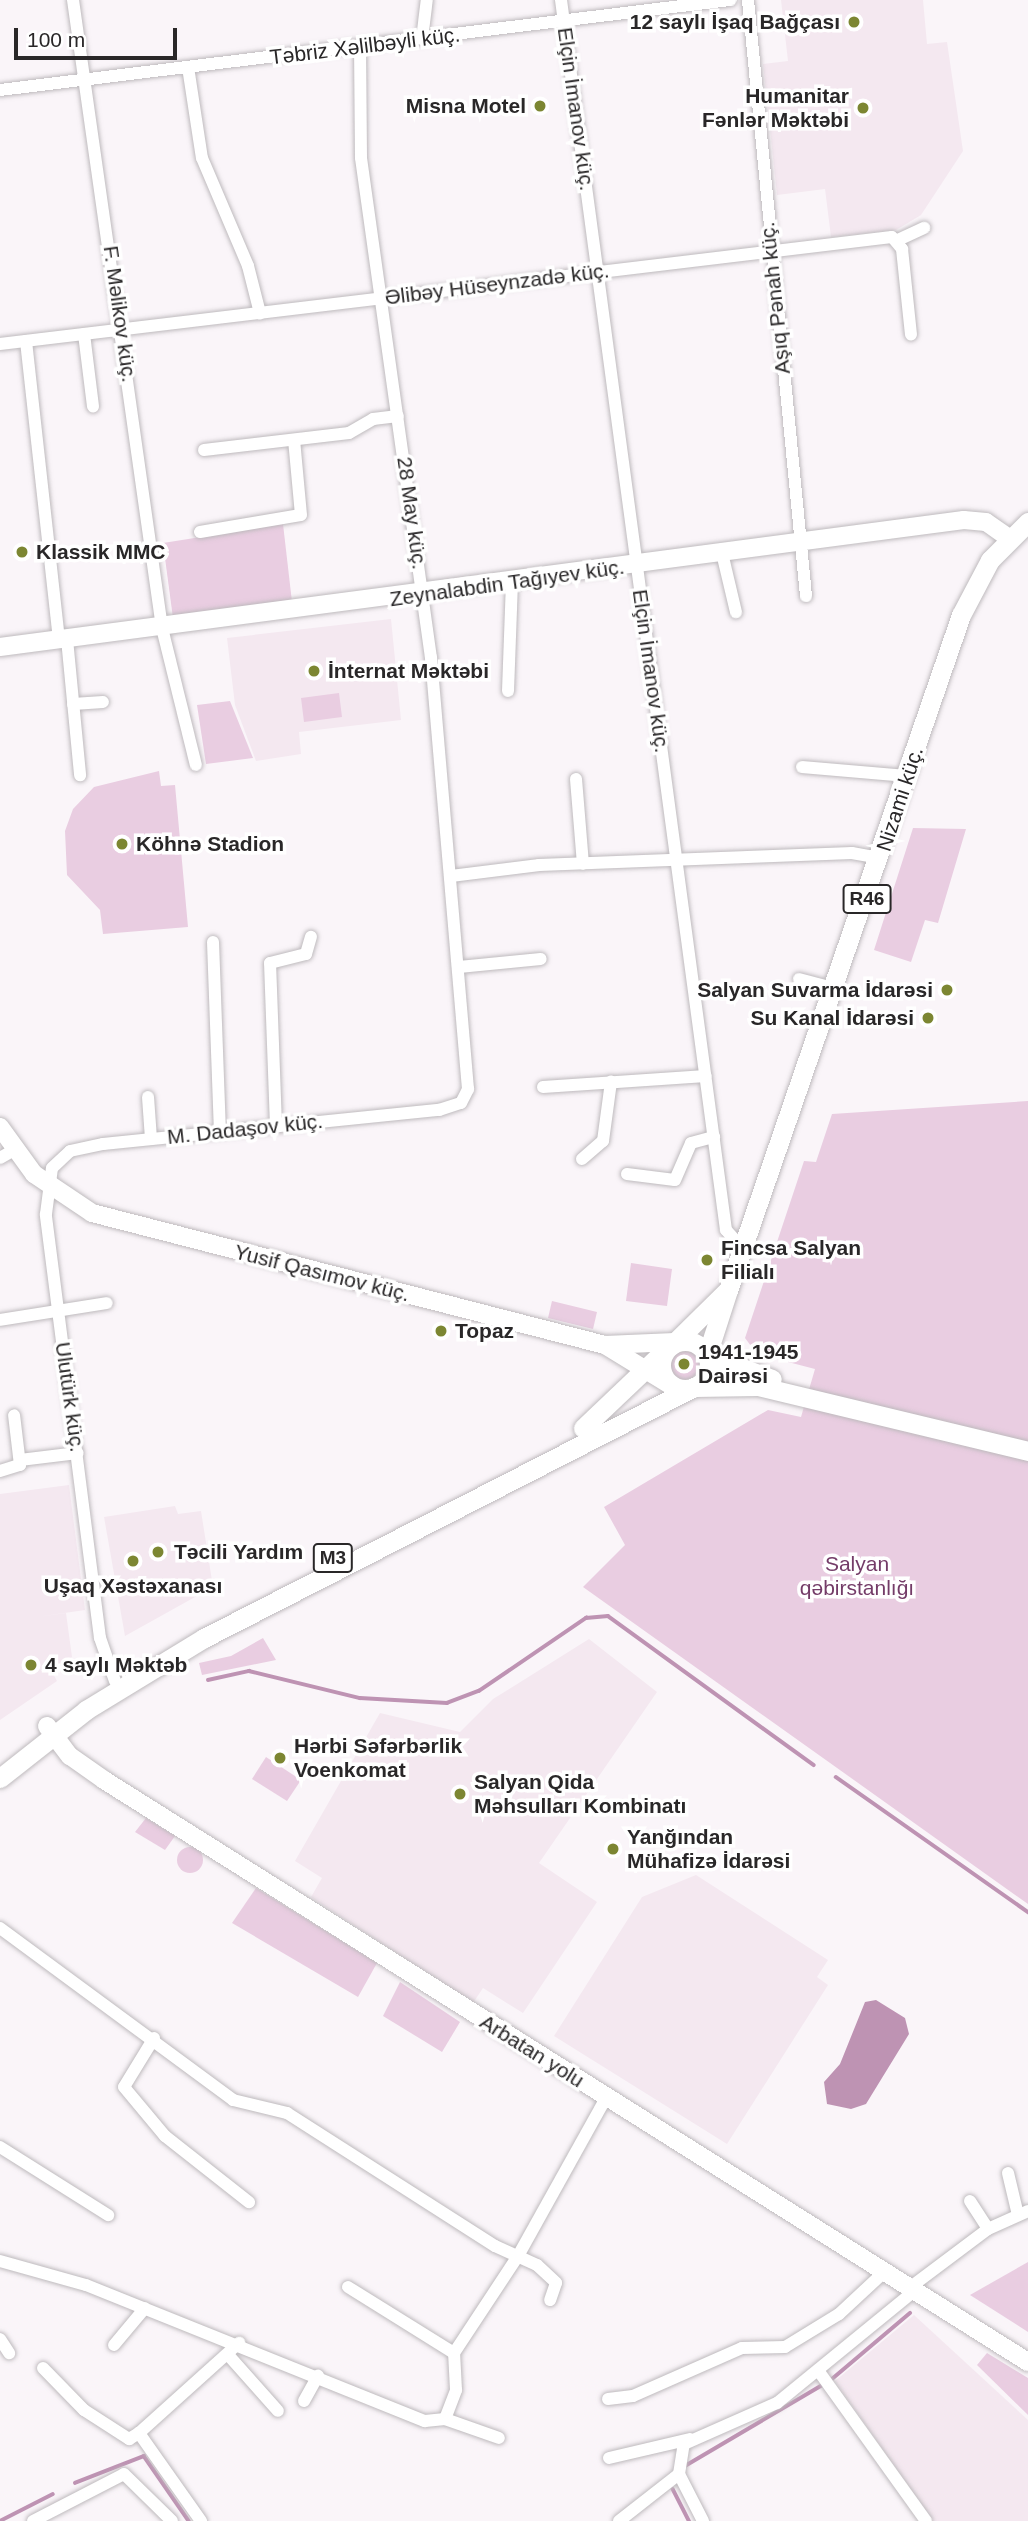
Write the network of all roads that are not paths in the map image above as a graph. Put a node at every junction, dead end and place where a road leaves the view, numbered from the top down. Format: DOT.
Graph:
graph roads {
  1 [pos="73,0"];
  2 [pos="427,0"];
  3 [pos="561,0"];
  4 [pos="730,0"];
  5 [pos="747,0"];
  6 [pos="564,21"];
  7 [pos="422,39"];
  8 [pos="360,47"];
  9 [pos="188,67"];
  10 [pos="86,79"];
  11 [pos="0,90"];
  12 [pos="924,228"];
  13 [pos="898,240"];
  14 [pos="770,252"];
  15 [pos="598,272"];
  16 [pos="382,298"];
  17 [pos="260,313"];
  18 [pos="123,330"];
  19 [pos="84,334"];
  20 [pos="911,335"];
  21 [pos="26,341"];
  22 [pos="0,344"];
  23 [pos="93,406"];
  24 [pos="398,416"];
  25 [pos="294,440"];
  26 [pos="204,450"];
  27 [pos="1028,522"];
  28 [pos="200,532"];
  29 [pos="1009,538"];
  30 [pos="801,542"];
  31 [pos="722,553"];
  32 [pos="636,565"];
  33 [pos="512,582"];
  34 [pos="423,595"];
  35 [pos="806,596"];
  36 [pos="736,612"];
  37 [pos="162,628"];
  38 [pos="63,639"];
  39 [pos="0,647"];
  40 [pos="508,691"];
  41 [pos="103,702"];
  42 [pos="73,704"];
  43 [pos="196,765"];
  44 [pos="802,767"];
  45 [pos="80,775"];
  46 [pos="907,776"];
  47 [pos="576,779"];
  48 [pos="881,858"];
  49 [pos="583,864"];
  50 [pos="677,864"];
  51 [pos="451,876"];
  52 [pos="311,937"];
  53 [pos="213,942"];
  54 [pos="541,959"];
  55 [pos="459,967"];
  56 [pos="799,979"];
  57 [pos="837,989"];
  58 [pos="706,1076"];
  59 [pos="611,1082"];
  60 [pos="543,1087"];
  61 [pos="148,1097"];
  62 [pos="461,1103"];
  63 [pos="276,1126"];
  64 [pos="0,1127"];
  65 [pos="220,1132"];
  66 [pos="715,1137"];
  67 [pos="150,1139"];
  68 [pos="7,1154"];
  69 [pos="582,1159"];
  70 [pos="627,1174"];
  71 [pos="46,1184"];
  72 [pos="744,1250"];
  73 [pos="728,1290"];
  74 [pos="107,1303"];
  75 [pos="58,1309"];
  76 [pos="0,1320"];
  77 [pos="604,1345"];
  78 [pos="669,1347"];
  79 [pos="707,1355"];
  80 [pos="647,1371"];
  81 [pos="672,1386"];
  82 [pos="694,1387"];
  83 [pos="14,1415"];
  84 [pos="1028,1442"];
  85 [pos="1028,1451"];
  86 [pos="78,1453"];
  87 [pos="20,1460"];
  88 [pos="0,1471"];
  89 [pos="115,1681"];
  90 [pos="50,1730"];
  91 [pos="0,1766"];
  92 [pos="0,1778"];
  93 [pos="0,1928"];
  94 [pos="154,2038"];
  95 [pos="606,2098"];
  96 [pos="0,2147"];
  97 [pos="1008,2173"];
  98 [pos="970,2201"];
  99 [pos="250,2202"];
  100 [pos="1023,2213"];
  101 [pos="108,2215"];
  102 [pos="988,2229"];
  103 [pos="518,2256"];
  104 [pos="0,2262"];
  105 [pos="882,2274"];
  106 [pos="348,2287"];
  107 [pos="910,2290"];
  108 [pos="550,2300"];
  109 [pos="145,2308"];
  110 [pos="0,2339"];
  111 [pos="239,2343"];
  112 [pos="114,2346"];
  113 [pos="9,2353"];
  114 [pos="454,2353"];
  115 [pos="230,2357"];
  116 [pos="1028,2362"];
  117 [pos="43,2368"];
  118 [pos="820,2373"];
  119 [pos="318,2376"];
  120 [pos="608,2399"];
  121 [pos="304,2401"];
  122 [pos="278,2411"];
  123 [pos="445,2419"];
  124 [pos="139,2433"];
  125 [pos="499,2438"];
  126 [pos="690,2439"];
  127 [pos="609,2458"];
  128 [pos="680,2474"];
  129 [pos="33,2521"];
  130 [pos="172,2521"];
  131 [pos="201,2521"];
  132 [pos="619,2521"];
  133 [pos="703,2521"];
  134 [pos="926,2521"];
  1 -- 10 [label="street, F. Məlikov küç."];
  2 -- 7 [label="street"];
  3 -- 6 [label="street, Elçin İmanov küç."];
  4 -- 6 [label="street, Təbriz Xəlilbəyli küç."];
  5 -- 14 [label="street, Aşıq Pənah küç."];
  6 -- 7 [label="street, Təbriz Xəlilbəyli küç."];
  6 -- 15 [label="street, Elçin İmanov küç."];
  7 -- 8 [label="street, Təbriz Xəlilbəyli küç."];
  8 -- 9 [label="street, Təbriz Xəlilbəyli küç."];
  8 -- 16 [label="street, 28 May küç."];
  9 -- 10 [label="street, Təbriz Xəlilbəyli küç."];
  9 -- 17 [label="street"];
  10 -- 11 [label="street, Təbriz Xəlilbəyli küç."];
  10 -- 18 [label="street, F. Məlikov küç."];
  12 -- 13 [label="street, Əlibəy Hüseynzadə küç."];
  13 -- 14 [label="street, Əlibəy Hüseynzadə küç."];
  13 -- 20 [label="street"];
  14 -- 15 [label="street, Əlibəy Hüseynzadə küç."];
  14 -- 30 [label="street, Aşıq Pənah küç."];
  15 -- 16 [label="street, Əlibəy Hüseynzadə küç."];
  15 -- 32 [label="street, Elçin İmanov küç."];
  16 -- 17 [label="street, Əlibəy Hüseynzadə küç."];
  16 -- 24 [label="street, 28 May küç."];
  17 -- 18 [label="street, Əlibəy Hüseynzadə küç."];
  18 -- 19 [label="street, Əlibəy Hüseynzadə küç."];
  18 -- 37 [label="street, F. Məlikov küç."];
  19 -- 21 [label="street, Əlibəy Hüseynzadə küç."];
  19 -- 23 [label="street"];
  21 -- 22 [label="street, Əlibəy Hüseynzadə küç."];
  21 -- 38 [label="street"];
  24 -- 25 [label="street"];
  24 -- 34 [label="street, 28 May küç."];
  25 -- 26 [label="street"];
  25 -- 28 [label="street"];
  27 -- 29 [label="main road, Nizami küç. / R46"];
  29 -- 30 [label="street, Zeynalabdin Tağıyev küç."];
  29 -- 46 [label="main road, Nizami küç. / R46"];
  30 -- 31 [label="street, Zeynalabdin Tağıyev küç."];
  30 -- 35 [label="street, Aşıq Pənah küç."];
  31 -- 32 [label="street, Zeynalabdin Tağıyev küç."];
  31 -- 36 [label="street"];
  32 -- 33 [label="street, Zeynalabdin Tağıyev küç."];
  32 -- 50 [label="street, Elçin İmanov küç."];
  33 -- 34 [label="street, Zeynalabdin Tağıyev küç."];
  33 -- 40 [label="street"];
  34 -- 37 [label="street, Zeynalabdin Tağıyev küç."];
  34 -- 51 [label="street, 28 May küç."];
  37 -- 38 [label="street, Zeynalabdin Tağıyev küç."];
  37 -- 43 [label="street, F. Məlikov küç."];
  38 -- 39 [label="street, Zeynalabdin Tağıyev küç."];
  38 -- 42 [label="street"];
  41 -- 42 [label="street"];
  42 -- 45 [label="street"];
  44 -- 46 [label="street"];
  46 -- 48 [label="main road, Nizami küç. / R46"];
  47 -- 49 [label="street"];
  48 -- 50 [label="street"];
  48 -- 57 [label="main road, Nizami küç. / R46"];
  49 -- 50 [label="street"];
  49 -- 51 [label="street"];
  50 -- 58 [label="street, Elçin İmanov küç."];
  51 -- 55 [label="street, 28 May küç."];
  52 -- 63 [label="street"];
  53 -- 65 [label="street"];
  54 -- 55 [label="street"];
  55 -- 62 [label="street, 28 May küç."];
  56 -- 57 [label="street"];
  57 -- 72 [label="main road, Nizami küç. / R46"];
  58 -- 59 [label="street"];
  58 -- 66 [label="street, Elçin İmanov küç."];
  59 -- 60 [label="street"];
  59 -- 69 [label="street"];
  61 -- 67 [label="street"];
  62 -- 63 [label="street, M. Dadaşov küç."];
  63 -- 65 [label="street, M. Dadaşov küç."];
  64 -- 68 [label="street"];
  65 -- 67 [label="street, M. Dadaşov küç."];
  66 -- 70 [label="street"];
  66 -- 72 [label="street, Elçin İmanov küç."];
  67 -- 71 [label="street, M. Dadaşov küç."];
  68 -- 71 [label="street"];
  71 -- 75 [label="street, Ulutürk küç."];
  71 -- 77 [label="street, Yusif Qasımov küç."];
  72 -- 73 [label="main road, Nizami küç. / R46"];
  73 -- 78 [label="main road"];
  73 -- 79 [label="main road, Nizami küç."];
  74 -- 75 [label="street"];
  75 -- 76 [label="street"];
  75 -- 86 [label="street, Ulutürk küç."];
  77 -- 78 [label="street"];
  77 -- 80 [label="street"];
  78 -- 79 [label="main road"];
  78 -- 80 [label="main road, M3"];
  78 -- 81 [label="main road"];
  79 -- 82 [label="main road"];
  79 -- 84 [label="main road"];
  80 -- 81 [label="street"];
  80 -- 89 [label="main road, M3"];
  81 -- 82 [label="main road"];
  82 -- 85 [label="main road"];
  82 -- 90 [label="main road"];
  83 -- 87 [label="street"];
  86 -- 87 [label="street"];
  86 -- 89 [label="street, Ulutürk küç."];
  87 -- 88 [label="street"];
  89 -- 90 [label="main road, M3"];
  90 -- 91 [label="main road, M3"];
  90 -- 92 [label="main road"];
  90 -- 95 [label="street, Arbatan yolu"];
  93 -- 94 [label="street"];
  94 -- 99 [label="street"];
  94 -- 103 [label="street"];
  95 -- 103 [label="street"];
  95 -- 105 [label="street, Arbatan yolu"];
  96 -- 101 [label="street"];
  97 -- 100 [label="street"];
  98 -- 102 [label="street"];
  100 -- 102 [label="street"];
  102 -- 107 [label="street"];
  103 -- 108 [label="street"];
  103 -- 114 [label="street"];
  104 -- 109 [label="street"];
  105 -- 107 [label="street, Arbatan yolu"];
  105 -- 120 [label="street"];
  106 -- 114 [label="street"];
  107 -- 116 [label="street, Arbatan yolu"];
  107 -- 118 [label="street"];
  109 -- 111 [label="street"];
  109 -- 112 [label="street"];
  110 -- 113 [label="street"];
  111 -- 115 [label="street"];
  111 -- 119 [label="street"];
  114 -- 123 [label="street"];
  115 -- 122 [label="street"];
  115 -- 124 [label="street"];
  117 -- 124 [label="street"];
  118 -- 126 [label="street"];
  118 -- 134 [label="street"];
  119 -- 121 [label="street"];
  119 -- 123 [label="street"];
  123 -- 125 [label="street"];
  124 -- 131 [label="street"];
  126 -- 127 [label="street"];
  126 -- 128 [label="street"];
  128 -- 132 [label="street"];
  128 -- 133 [label="street"];
  129 -- 130 [label="street"];
}
